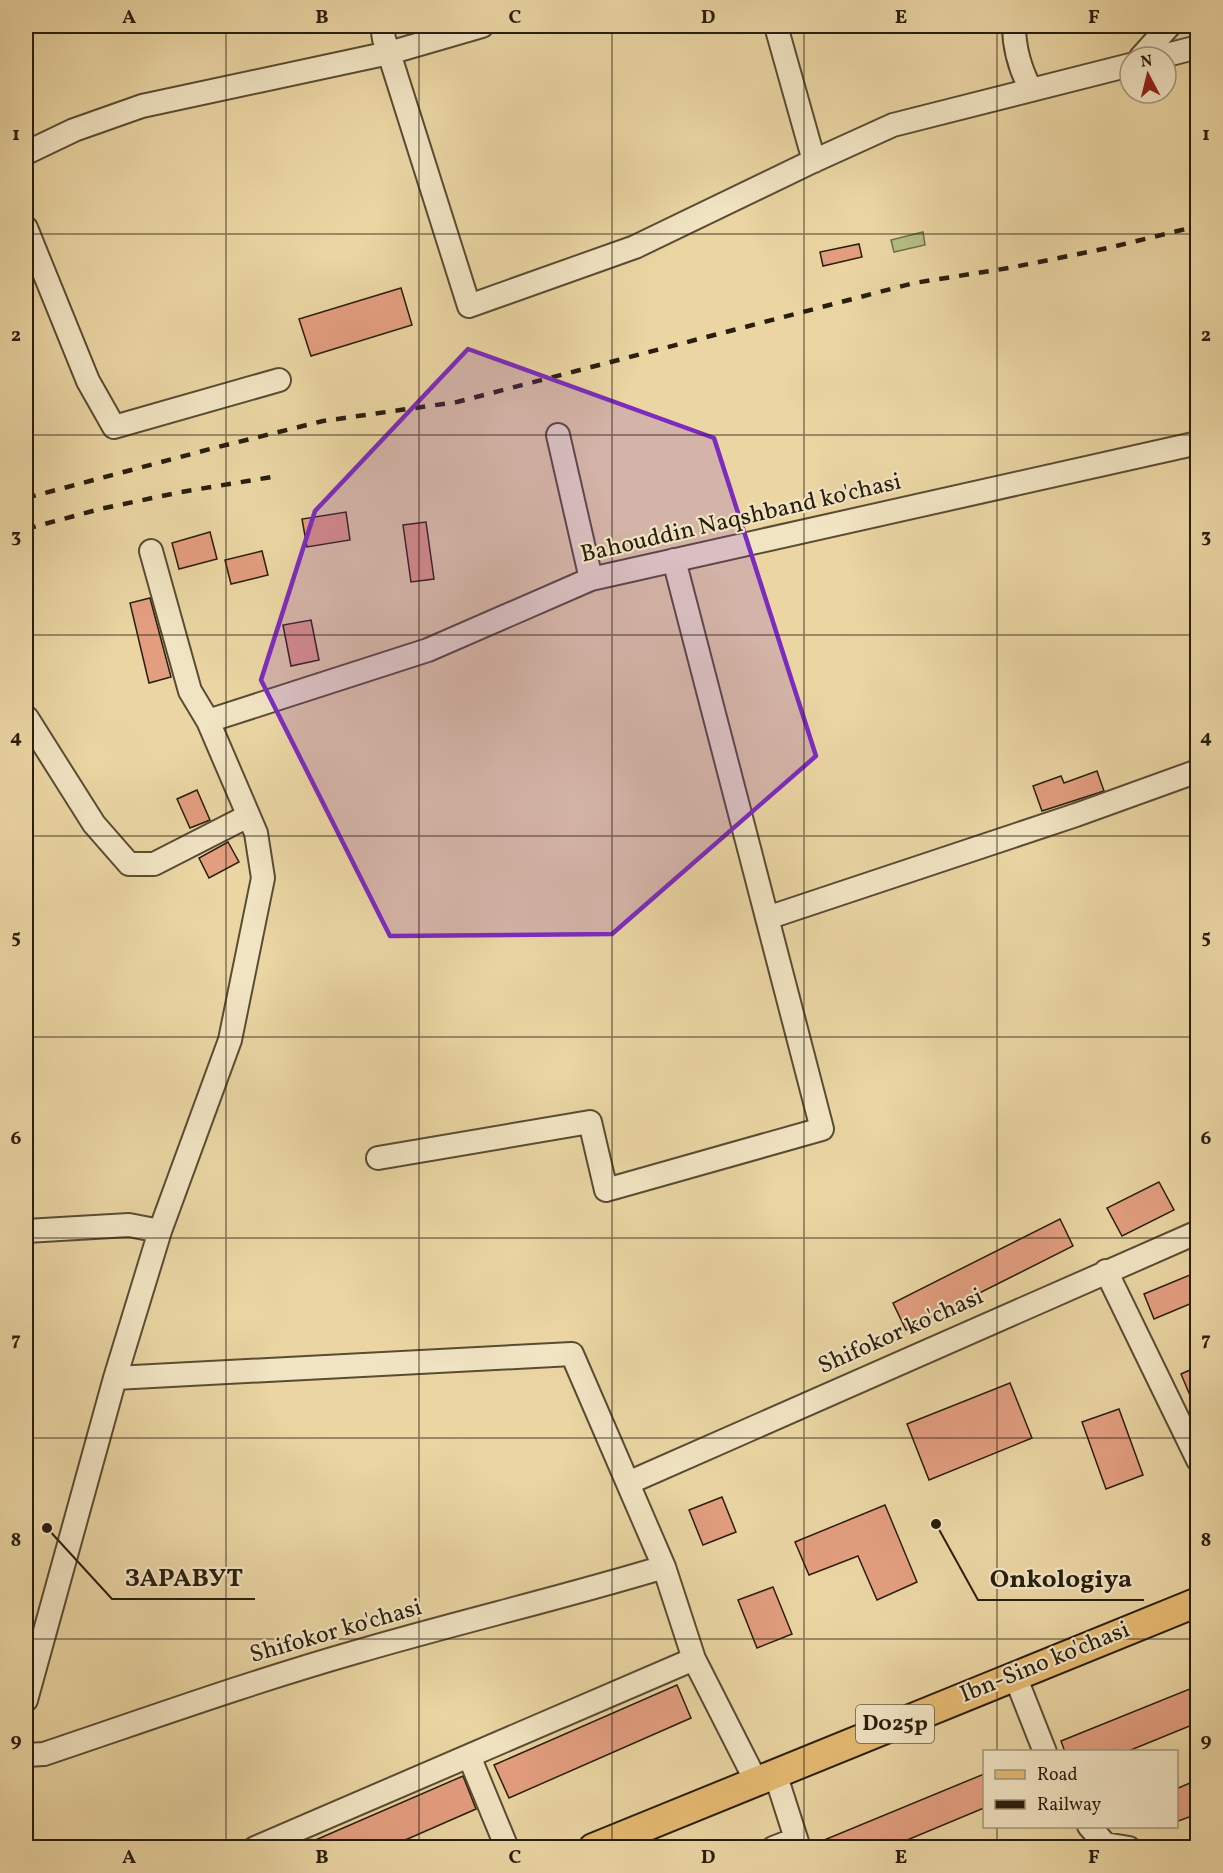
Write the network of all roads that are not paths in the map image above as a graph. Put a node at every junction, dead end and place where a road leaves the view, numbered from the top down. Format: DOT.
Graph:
graph roads {
  1 [pos="382,26"];
  2 [pos="482,26"];
  3 [pos="776,26"];
  4 [pos="1014,26"];
  5 [pos="1169,26"];
  6 [pos="1152,45"];
  7 [pos="1197,47"];
  8 [pos="1178,52"];
  9 [pos="389,53"];
  10 [pos="1118,68"];
  11 [pos="1031,90"];
  12 [pos="26,153"];
  13 [pos="814,161"];
  14 [pos="26,228"];
  15 [pos="33,266"];
  16 [pos="279,380"];
  17 [pos="558,435"];
  18 [pos="1197,443"];
  19 [pos="151,551"];
  20 [pos="674,560"];
  21 [pos="591,579"];
  22 [pos="27,718"];
  23 [pos="208,721"];
  24 [pos="1197,771"];
  25 [pos="248,816"];
  26 [pos="767,918"];
  27 [pos="378,1158"];
  28 [pos="26,1231"];
  29 [pos="160,1231"];
  30 [pos="1197,1232"];
  31 [pos="1106,1271"];
  32 [pos="115,1378"];
  33 [pos="1197,1460"];
  34 [pos="628,1483"];
  35 [pos="664,1567"];
  36 [pos="1197,1602"];
  37 [pos="694,1659"];
  38 [pos="1015,1676"];
  39 [pos="26,1700"];
  40 [pos="1045,1750"];
  41 [pos="26,1755"];
  42 [pos="469,1756"];
  43 [pos="766,1777"];
  44 [pos="1090,1828"];
  45 [pos="797,1843"];
  46 [pos="255,1848"];
  47 [pos="507,1848"];
  48 [pos="593,1848"];
  49 [pos="773,1848"];
  50 [pos="1129,1848"];
  1 -- 9 [label="street"];
  2 -- 9 [label="street"];
  3 -- 13 [label="street"];
  4 -- 11 [label="street"];
  5 -- 6 [label="street"];
  7 -- 8 [label="street"];
  9 -- 12 [label="street"];
  9 -- 13 [label="street"];
  10 -- 11 [label="street"];
  11 -- 13 [label="street"];
  14 -- 15 [label="street"];
  15 -- 16 [label="street"];
  17 -- 21 [label="street"];
  18 -- 20 [label="street, Bahouddin Naqshband ko'chasi"];
  19 -- 23 [label="street"];
  20 -- 21 [label="street, Bahouddin Naqshband ko'chasi"];
  20 -- 26 [label="street"];
  21 -- 23 [label="street, Bahouddin Naqshband ko'chasi"];
  22 -- 25 [label="street"];
  23 -- 25 [label="street"];
  24 -- 26 [label="street"];
  25 -- 29 [label="street"];
  26 -- 27 [label="street"];
  28 -- 29 [label="street"];
  29 -- 32 [label="street"];
  30 -- 31 [label="street, Shifokor ko'chasi"];
  31 -- 33 [label="street"];
  31 -- 34 [label="street, Shifokor ko'chasi"];
  32 -- 34 [label="street"];
  32 -- 39 [label="street"];
  34 -- 35 [label="street"];
  35 -- 37 [label="street"];
  35 -- 41 [label="street, Shifokor ko'chasi"];
  36 -- 38 [label="main road, Ibn-Sino ko'chasi / D025p"];
  37 -- 42 [label="street"];
  37 -- 43 [label="street"];
  38 -- 40 [label="street"];
  38 -- 43 [label="main road, Ibn-Sino ko'chasi / D025p"];
  42 -- 46 [label="street"];
  42 -- 47 [label="street"];
  43 -- 45 [label="street"];
  43 -- 48 [label="main road, Ibn-Sino ko'chasi / D025p"];
  44 -- 50 [label="street"];
  45 -- 49 [label="street"];
}
